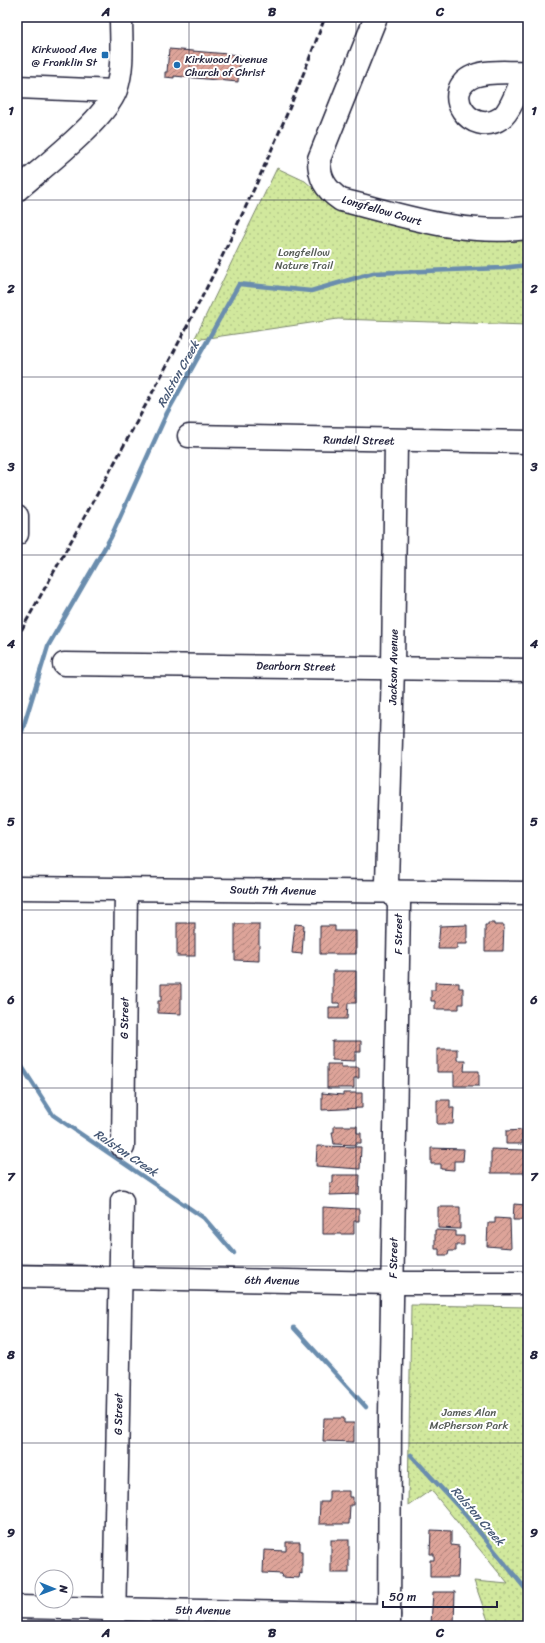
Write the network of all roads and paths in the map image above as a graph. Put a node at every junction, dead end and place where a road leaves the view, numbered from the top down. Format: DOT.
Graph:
graph roads {
  1 [pos="121,17"];
  2 [pos="376,17"];
  3 [pos="17,87"];
  4 [pos="115,91"];
  5 [pos="17,190"];
  6 [pos="528,228"];
  7 [pos="190,436"];
  8 [pos="396,441"];
  9 [pos="528,442"];
  10 [pos="17,516"];
  11 [pos="17,534"];
  12 [pos="64,664"];
  13 [pos="393,667"];
  14 [pos="528,670"];
  15 [pos="17,888"];
  16 [pos="126,889"];
  17 [pos="392,892"];
  18 [pos="528,893"];
  19 [pos="123,1148"];
  20 [pos="122,1201"];
  21 [pos="17,1276"];
  22 [pos="120,1277"];
  23 [pos="392,1283"];
  24 [pos="528,1284"];
  25 [pos="17,1607"];
  26 [pos="114,1618"];
  27 [pos="389,1620"];
  1 -- 4 [label="street"];
  2 -- 6 [label="street, Longfellow Court"];
  3 -- 4 [label="street"];
  4 -- 5 [label="street"];
  7 -- 8 [label="street, Rundell Street"];
  8 -- 9 [label="street, Rundell Street"];
  8 -- 13 [label="street, Jackson Avenue"];
  10 -- 11 [label="street"];
  12 -- 13 [label="street, Dearborn Street"];
  13 -- 14 [label="street, Dearborn Street"];
  13 -- 17 [label="street, Jackson Avenue"];
  15 -- 16 [label="street, South 7th Avenue"];
  16 -- 17 [label="street, South 7th Avenue"];
  16 -- 19 [label="street, G Street"];
  17 -- 18 [label="street, South 7th Avenue"];
  17 -- 23 [label="street, F Street"];
  20 -- 22 [label="street, G Street"];
  21 -- 22 [label="street, 6th Avenue"];
  22 -- 23 [label="street, 6th Avenue"];
  22 -- 26 [label="street, G Street"];
  23 -- 24 [label="street, 6th Avenue"];
  23 -- 27 [label="street, F Street"];
  25 -- 26 [label="street, 5th Avenue"];
  26 -- 27 [label="street, 5th Avenue"];
}
